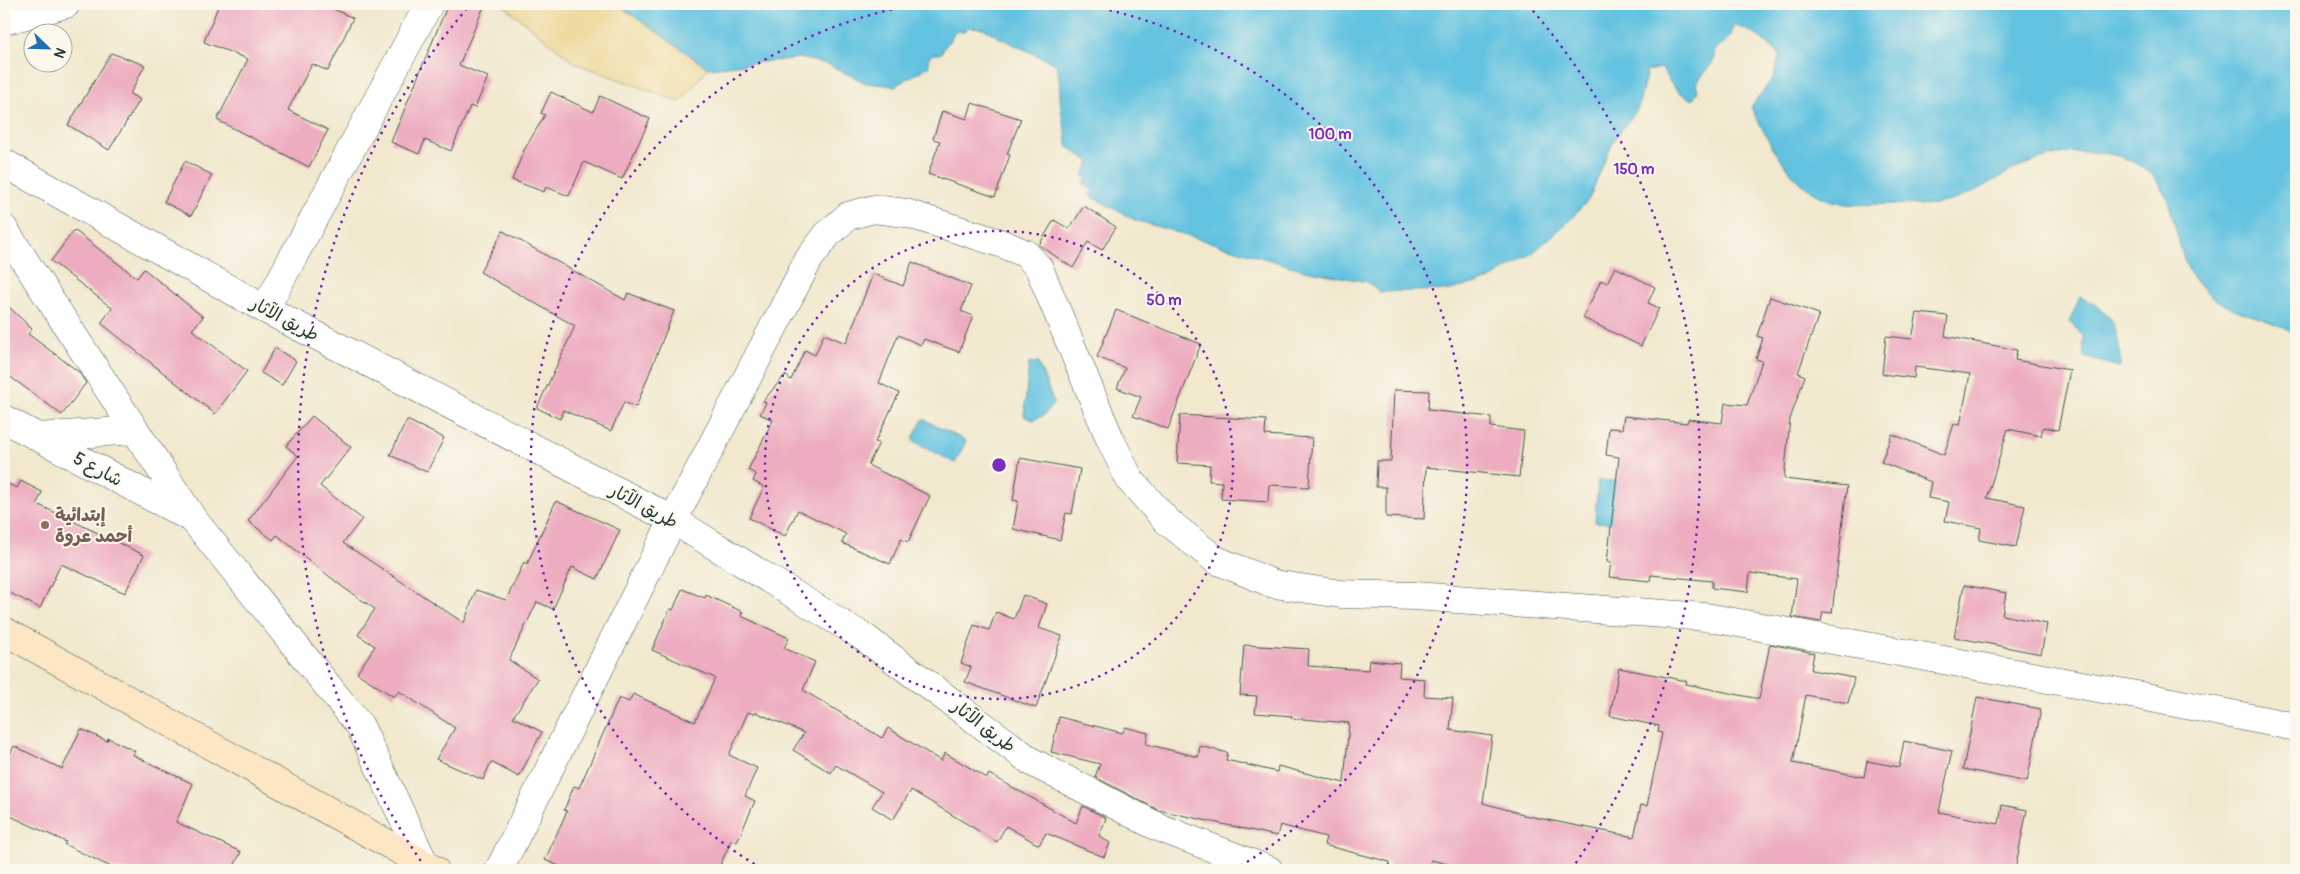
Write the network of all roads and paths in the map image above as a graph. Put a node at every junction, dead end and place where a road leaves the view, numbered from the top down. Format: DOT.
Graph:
graph roads {
  1 [pos="66,4"];
  2 [pos="429,4"];
  3 [pos="4,21"];
  4 [pos="4,163"];
  5 [pos="4,229"];
  6 [pos="264,309"];
  7 [pos="4,419"];
  8 [pos="134,430"];
  9 [pos="38,437"];
  10 [pos="193,519"];
  11 [pos="672,520"];
  12 [pos="4,632"];
  13 [pos="2296,727"];
  14 [pos="430,868"];
  15 [pos="499,870"];
  16 [pos="1269,870"];
  1 -- 3 [label="street"];
  2 -- 6 [label="street"];
  4 -- 6 [label="street, طريق الآثار"];
  5 -- 8 [label="street"];
  6 -- 11 [label="street, طريق الآثار"];
  7 -- 9 [label="street, شارع 5"];
  8 -- 9 [label="street"];
  8 -- 10 [label="street"];
  9 -- 10 [label="street, شارع 5"];
  10 -- 14 [label="street"];
  11 -- 13 [label="street"];
  11 -- 15 [label="street"];
  11 -- 16 [label="street, طريق الآثار"];
  12 -- 14 [label="main road"];
}
